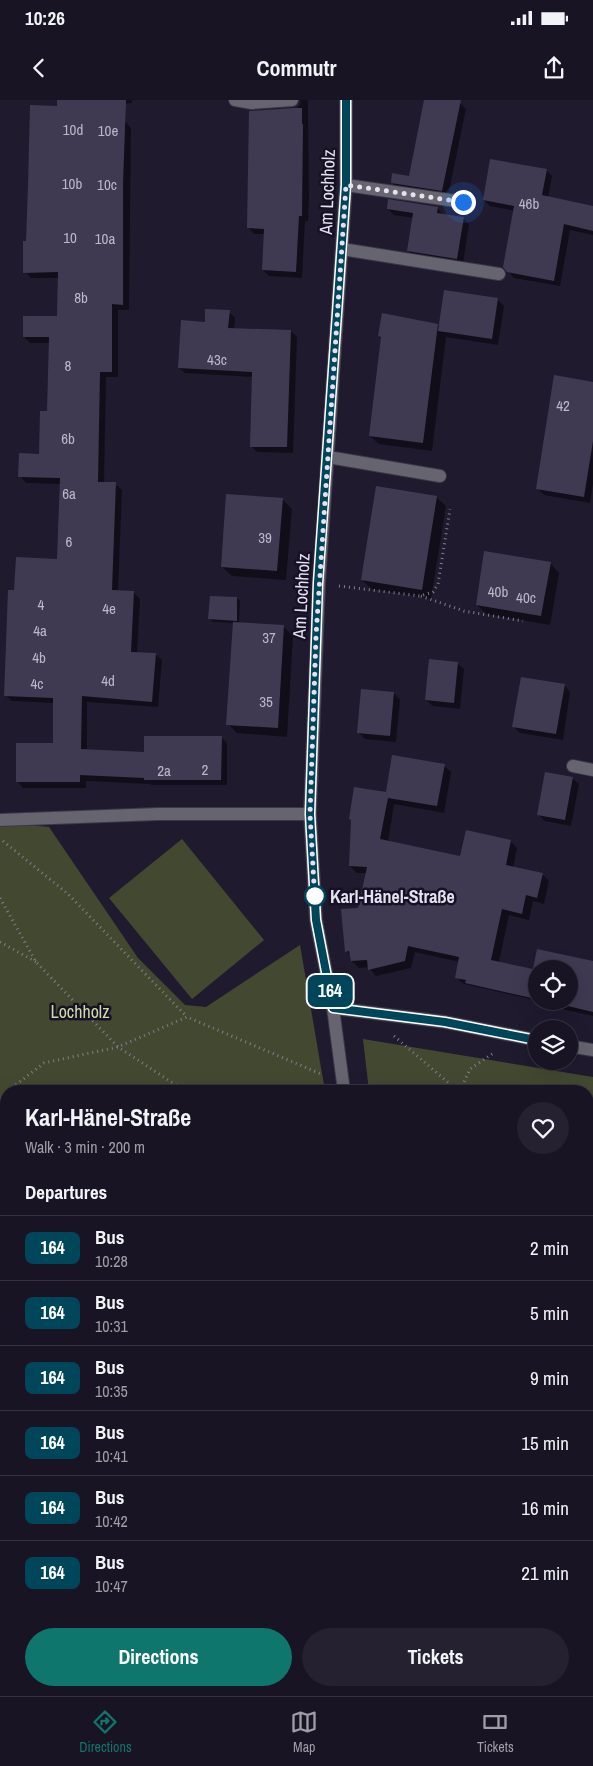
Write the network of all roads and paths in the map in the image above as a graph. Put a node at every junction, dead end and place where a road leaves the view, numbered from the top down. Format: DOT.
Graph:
graph roads {
  1 [pos="235,100"];
  2 [pos="292,100"];
  3 [pos="346,100"];
  4 [pos="346,185"];
  5 [pos="463,202"];
  6 [pos="342,249"];
  7 [pos="499,274"];
  8 [pos="328,457"];
  9 [pos="440,476"];
  10 [pos="450,509"];
  11 [pos="318,583"];
  12 [pos="420,596"];
  13 [pos="523,621"];
  14 [pos="572,766"];
  15 [pos="593,770"];
  16 [pos="310,814"];
  17 [pos="0,820"];
  18 [pos="0,838"];
  19 [pos="0,898"];
  20 [pos="0,942"];
  21 [pos="36,962"];
  22 [pos="333,1008"];
  23 [pos="367,1013"];
  24 [pos="187,1017"];
  25 [pos="518,1037"];
  26 [pos="528,1039"];
  27 [pos="118,1046"];
  28 [pos="578,1048"];
  29 [pos="593,1050"];
  30 [pos="16,1085"];
  31 [pos="176,1085"];
  32 [pos="340,1085"];
  33 [pos="344,1085"];
  34 [pos="452,1085"];
  35 [pos="462,1085"];
  1 -- 2 [label="street"];
  3 -- 4 [label="street, Am Lochholz"];
  4 -- 5 [label="street"];
  4 -- 6 [label="street, Am Lochholz"];
  6 -- 7 [label="street"];
  6 -- 8 [label="street, Am Lochholz"];
  8 -- 9 [label="street"];
  8 -- 11 [label="street, Am Lochholz"];
  10 -- 12 [label="path"];
  11 -- 12 [label="path"];
  11 -- 16 [label="street, Am Lochholz"];
  12 -- 13 [label="path"];
  14 -- 15 [label="street"];
  16 -- 17 [label="street"];
  16 -- 22 [label="street, Am Lochholz"];
  18 -- 24 [label="path"];
  19 -- 21 [label="path"];
  20 -- 21 [label="path"];
  21 -- 27 [label="path"];
  22 -- 23 [label="street"];
  22 -- 33 [label="street, Am Lochholz"];
  23 -- 25 [label="street"];
  23 -- 34 [label="path"];
  24 -- 27 [label="path"];
  24 -- 32 [label="path"];
  25 -- 26 [label="street"];
  25 -- 35 [label="path"];
  27 -- 30 [label="path"];
  27 -- 31 [label="path"];
  28 -- 29 [label="street"];
}
